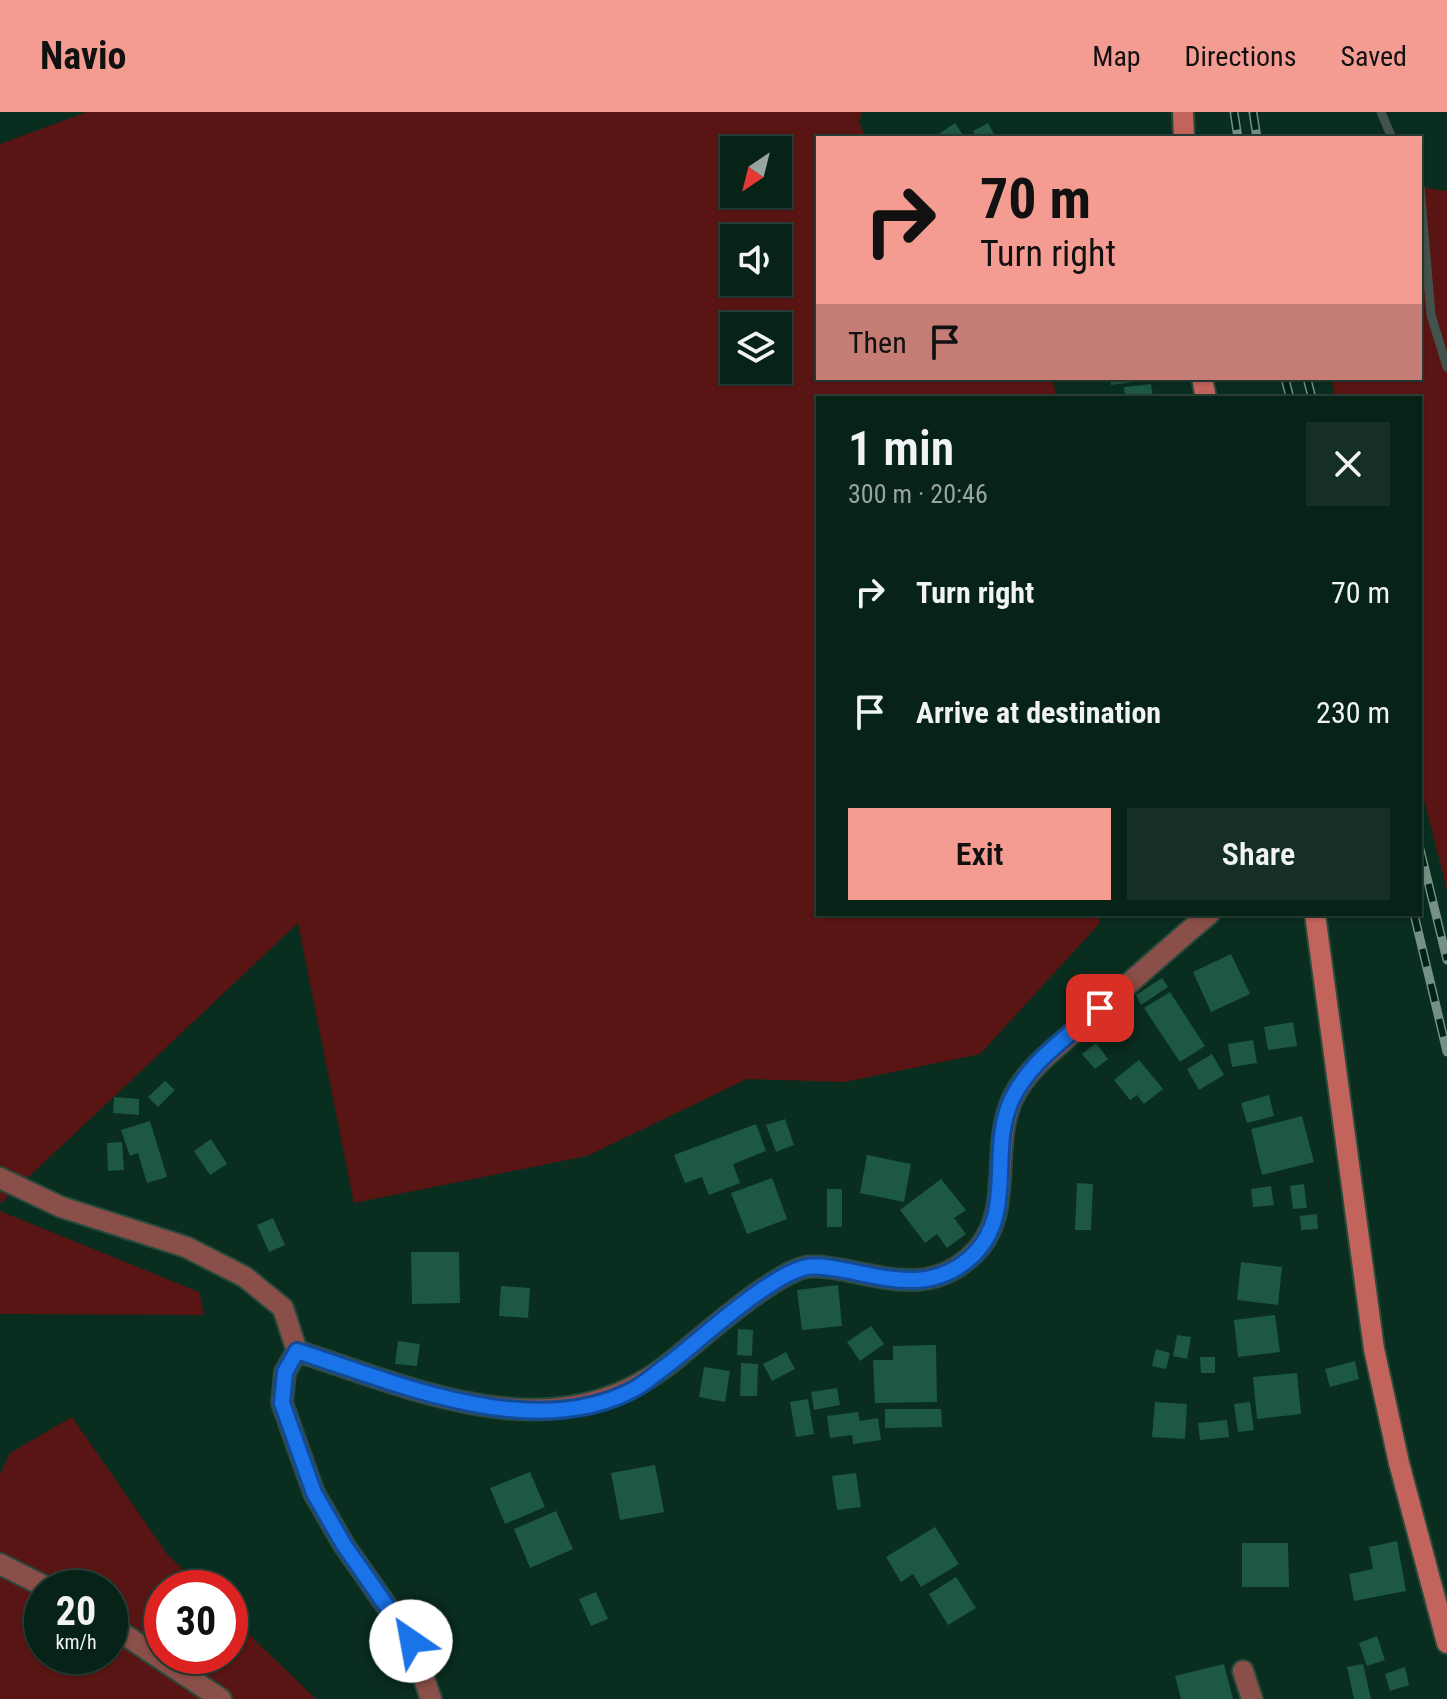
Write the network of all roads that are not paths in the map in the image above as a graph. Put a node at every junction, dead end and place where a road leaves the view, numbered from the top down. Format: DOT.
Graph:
graph roads {
  1 [pos="1183,112"];
  2 [pos="1184,136"];
  3 [pos="1207,916"];
  4 [pos="1315,916"];
  5 [pos="0,1178"];
  6 [pos="297,1351"];
  7 [pos="0,1564"];
  8 [pos="24,1576"];
  9 [pos="128,1637"];
  10 [pos="1447,1643"];
  11 [pos="1243,1671"];
  12 [pos="221,1699"];
  13 [pos="431,1699"];
  14 [pos="1252,1699"];
  1 -- 2 [label="main road"];
  3 -- 6 [label="street"];
  4 -- 10 [label="main road"];
  5 -- 6 [label="street"];
  6 -- 13 [label="street"];
  7 -- 8 [label="street"];
  9 -- 12 [label="street"];
  11 -- 14 [label="street"];
}
